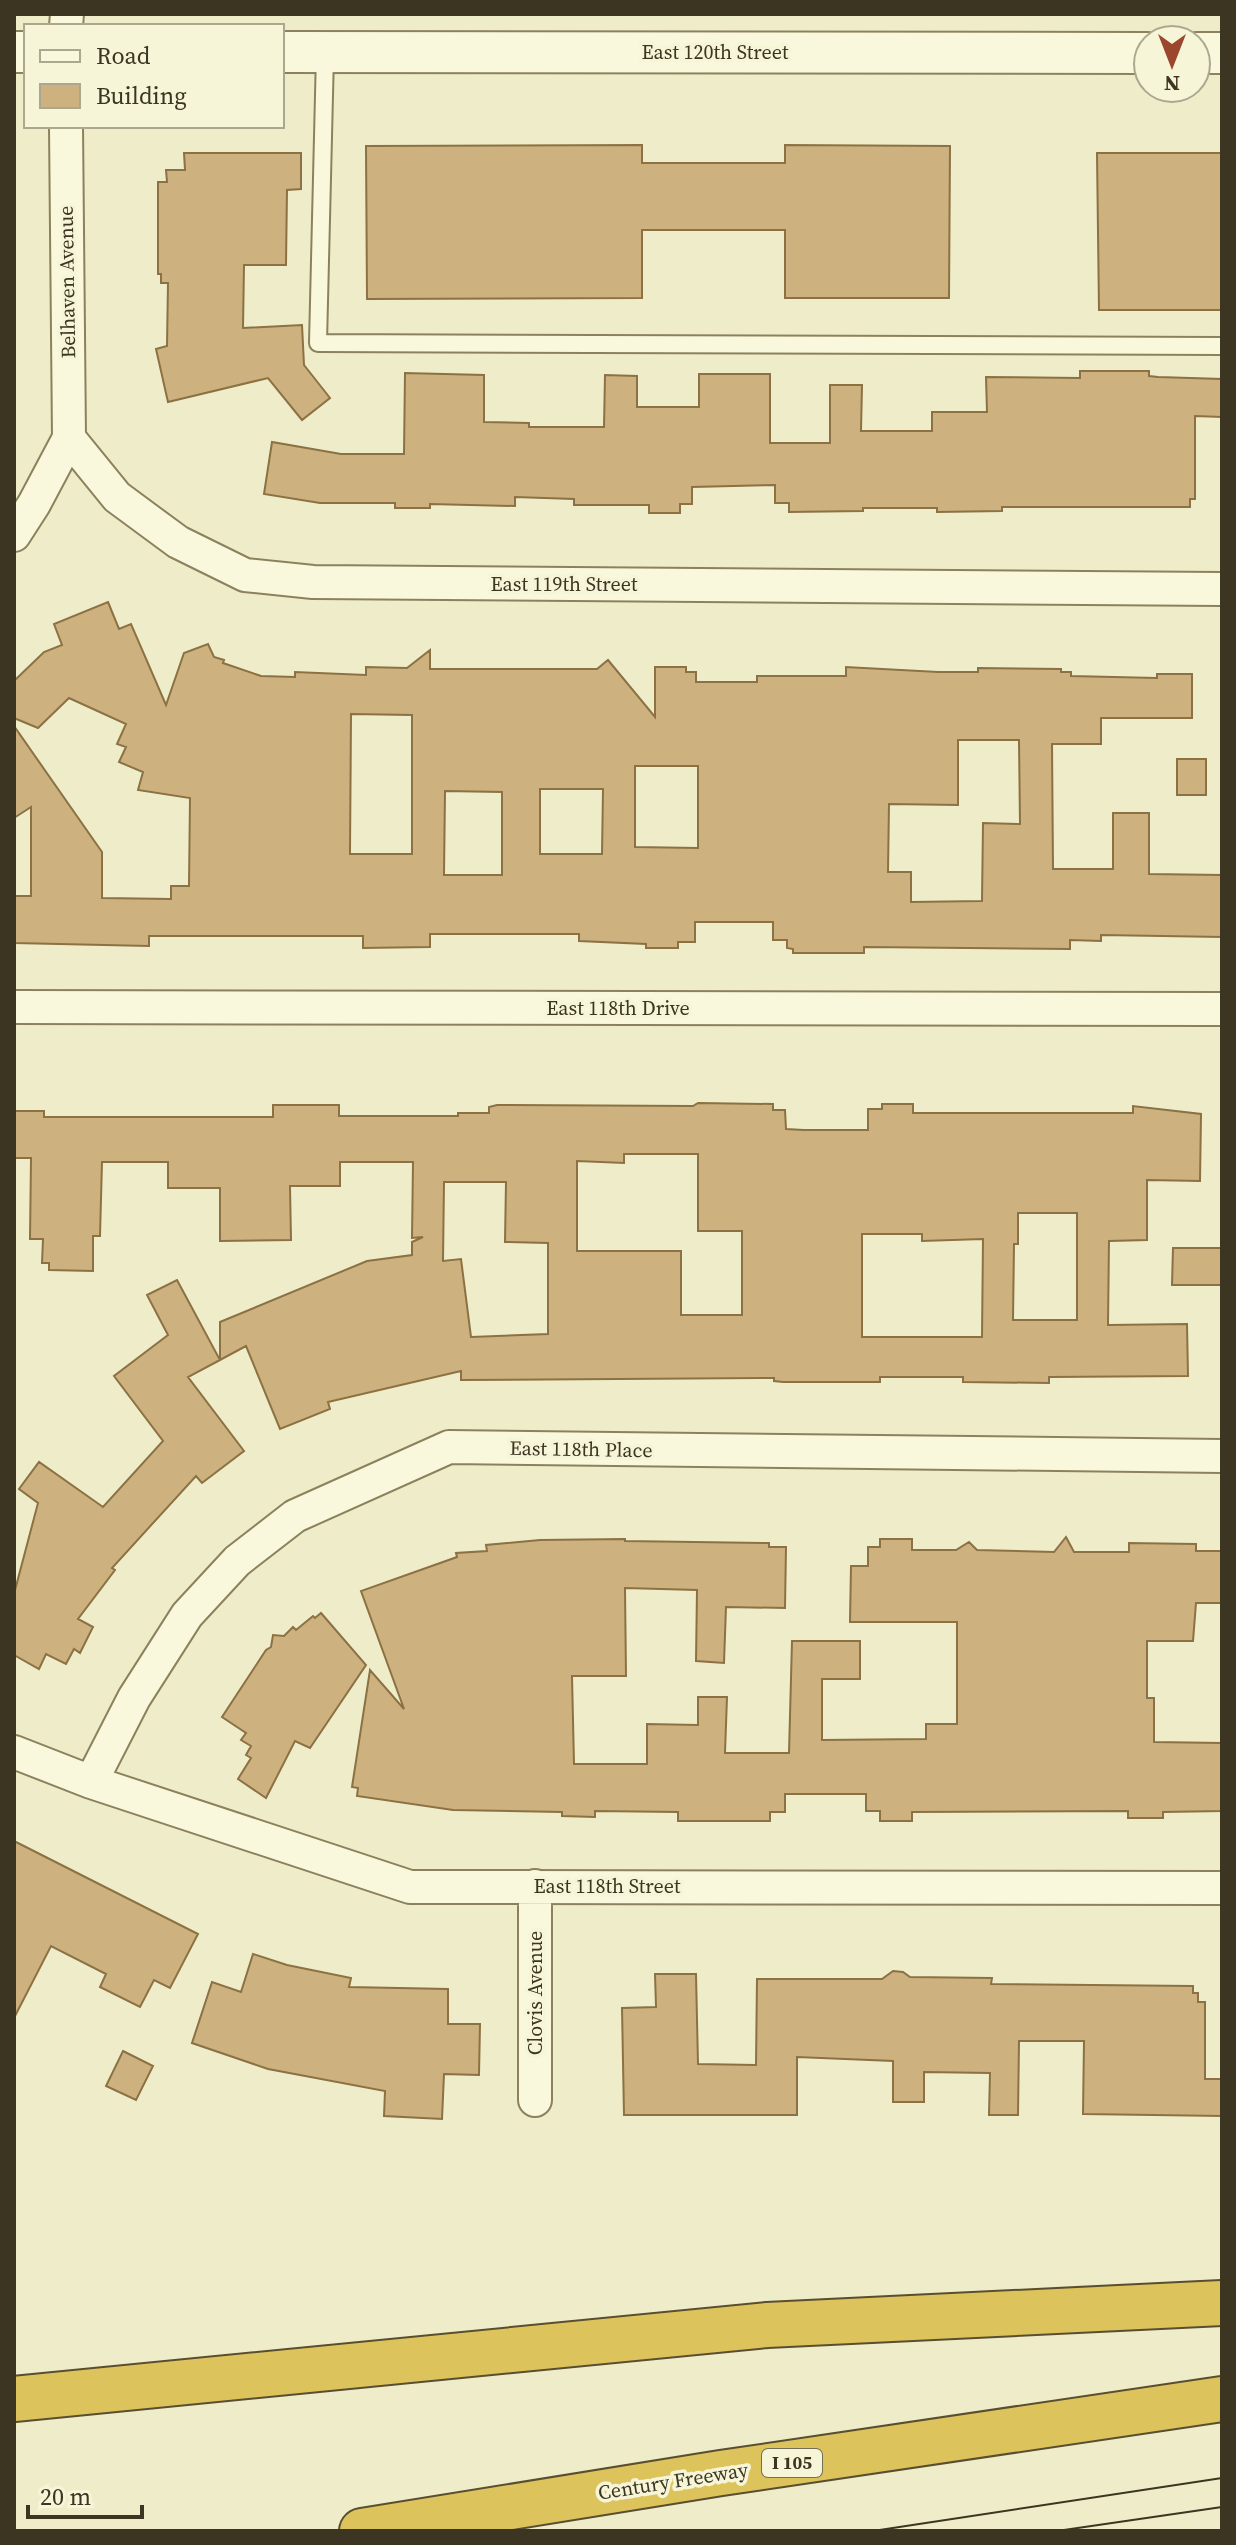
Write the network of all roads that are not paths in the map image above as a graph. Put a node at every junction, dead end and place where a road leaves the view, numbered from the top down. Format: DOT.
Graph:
graph roads {
  1 [pos="284,52"];
  2 [pos="325,52"];
  3 [pos="1132,53"];
  4 [pos="66,128"];
  5 [pos="1222,346"];
  6 [pos="69,438"];
  7 [pos="14,535"];
  8 [pos="1222,589"];
  9 [pos="14,1007"];
  10 [pos="1222,1009"];
  11 [pos="1222,1456"];
  12 [pos="14,1752"];
  13 [pos="91,1782"];
  14 [pos="535,1886"];
  15 [pos="1222,1888"];
  16 [pos="535,2100"];
  17 [pos="1222,2303"];
  18 [pos="14,2399"];
  19 [pos="1222,2399"];
  20 [pos="362,2531"];
  1 -- 2 [label="street, East 120th Street"];
  2 -- 3 [label="street, East 120th Street"];
  2 -- 5 [label="lane"];
  4 -- 6 [label="street, Belhaven Avenue"];
  6 -- 7 [label="street"];
  6 -- 8 [label="street, East 119th Street"];
  9 -- 10 [label="street, East 118th Drive"];
  11 -- 13 [label="street, East 118th Place"];
  12 -- 13 [label="street, East 118th Street"];
  13 -- 14 [label="street, East 118th Street"];
  14 -- 15 [label="street, East 118th Street"];
  14 -- 16 [label="street, Clovis Avenue"];
  17 -- 18 [label="highway"];
  19 -- 20 [label="highway, Century Freeway / I 105"];
}
